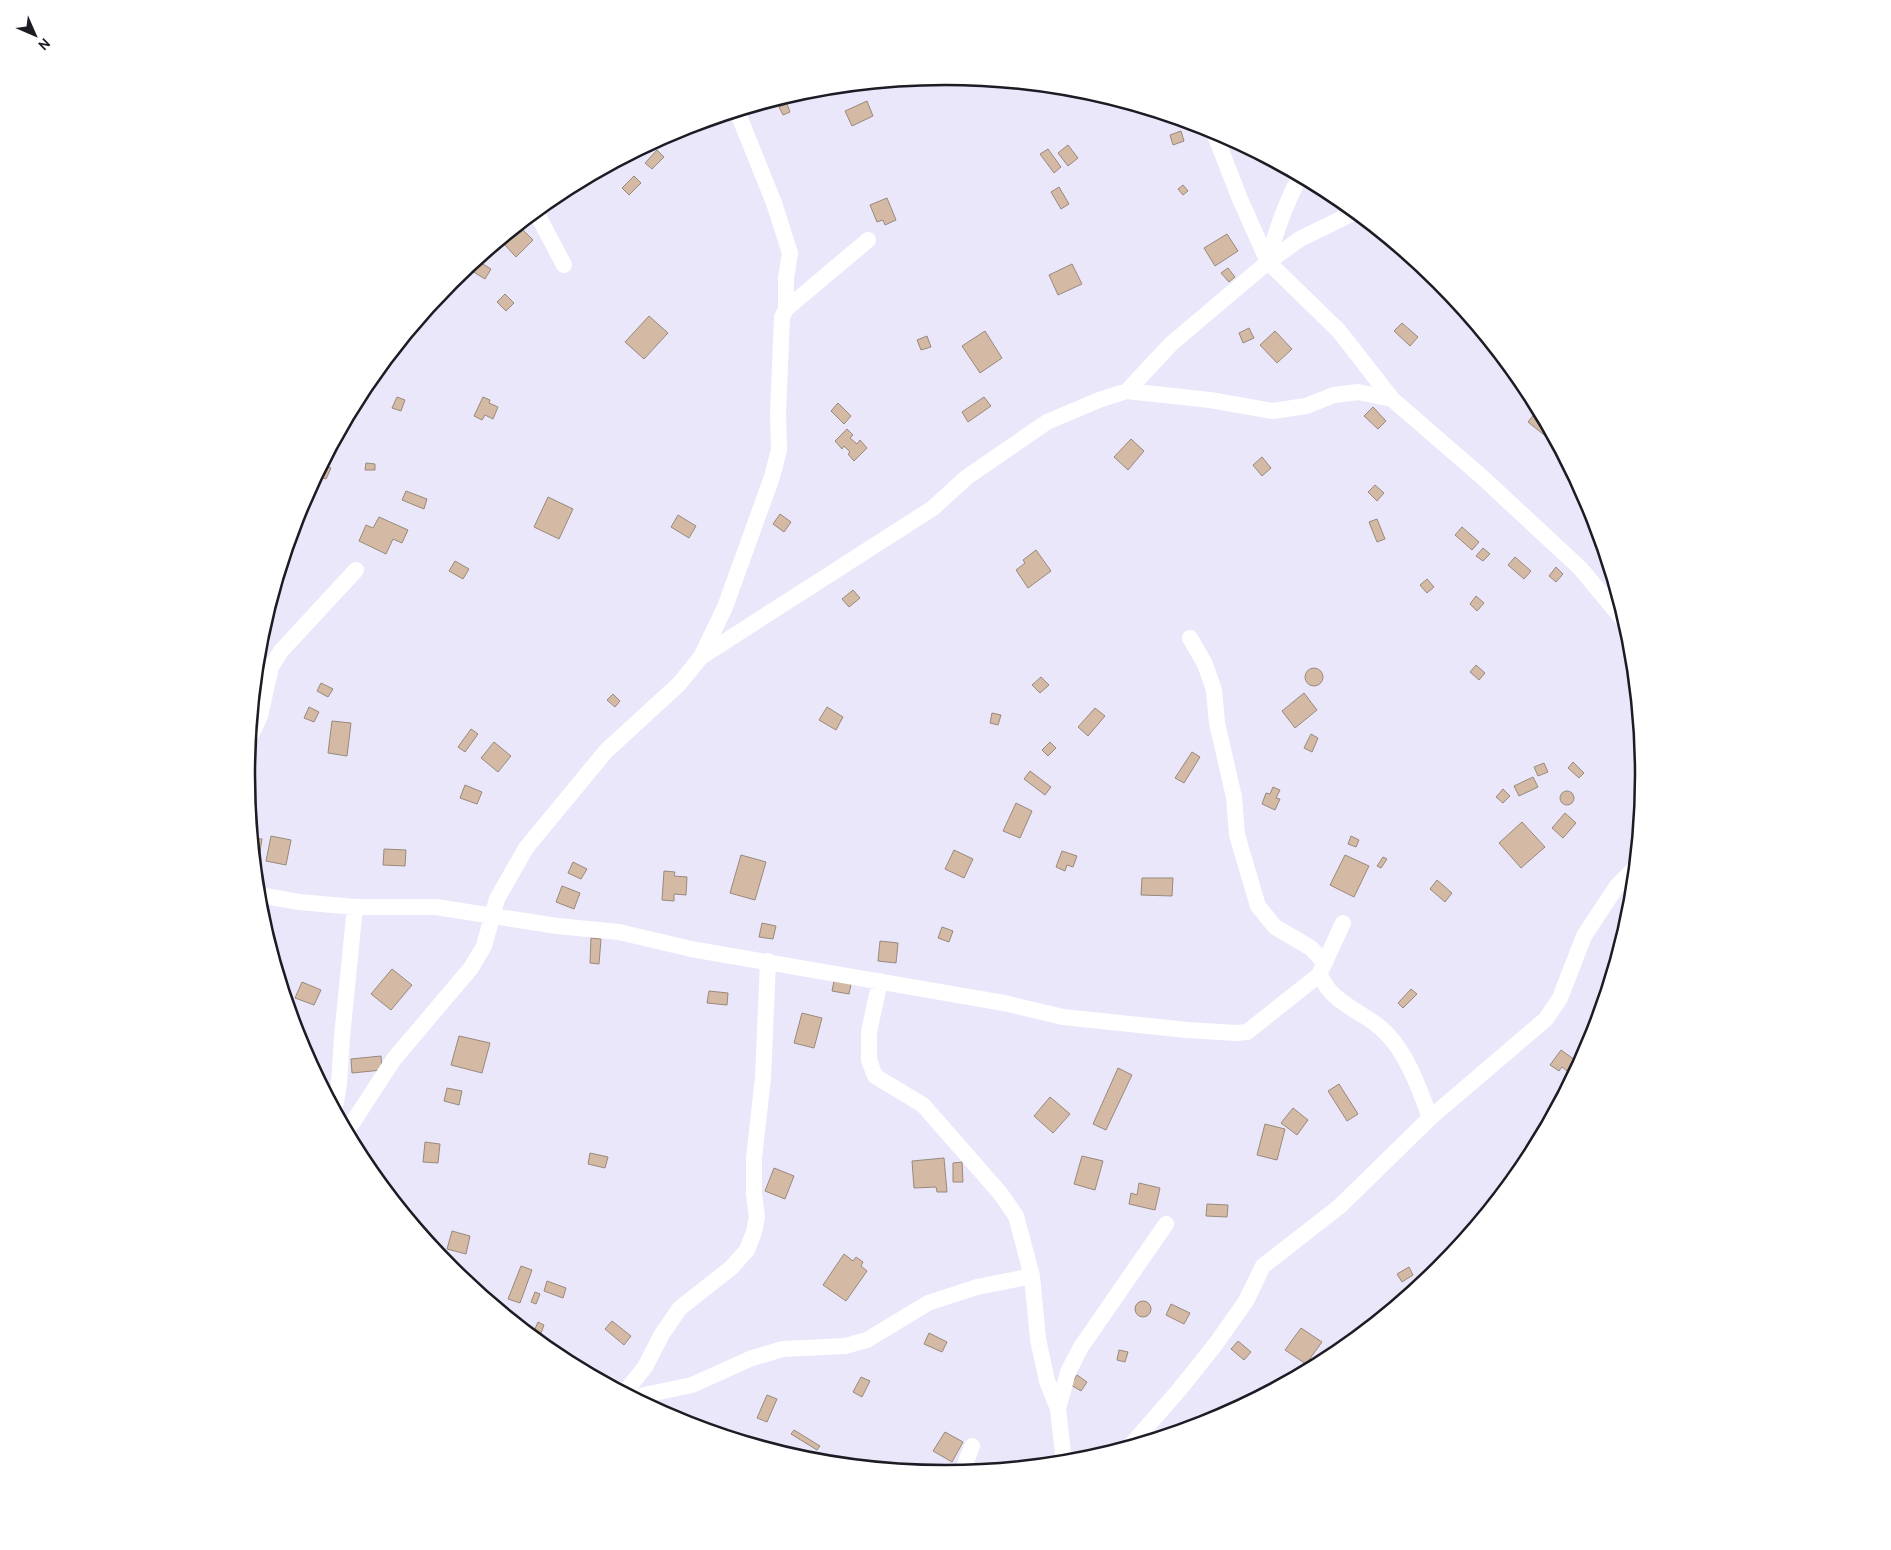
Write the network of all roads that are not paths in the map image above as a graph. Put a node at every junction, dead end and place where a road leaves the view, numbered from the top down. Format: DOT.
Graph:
graph roads {
  1 [pos="739,117"];
  2 [pos="1217,141"];
  3 [pos="1298,181"];
  4 [pos="1348,215"];
  5 [pos="539,218"];
  6 [pos="868,240"];
  7 [pos="1268,262"];
  8 [pos="564,265"];
  9 [pos="786,310"];
  10 [pos="1127,391"];
  11 [pos="1392,400"];
  12 [pos="356,570"];
  13 [pos="1615,610"];
  14 [pos="1190,638"];
  15 [pos="701,657"];
  16 [pos="258,721"];
  17 [pos="1628,875"];
  18 [pos="267,896"];
  19 [pos="355,907"];
  20 [pos="491,916"];
  21 [pos="1343,923"];
  22 [pos="768,962"];
  23 [pos="1322,968"];
  24 [pos="880,981"];
  25 [pos="336,1097"];
  26 [pos="1430,1118"];
  27 [pos="351,1124"];
  28 [pos="1166,1224"];
  29 [pos="1032,1276"];
  30 [pos="628,1388"];
  31 [pos="643,1395"];
  32 [pos="1058,1409"];
  33 [pos="1138,1437"];
  34 [pos="972,1446"];
  35 [pos="1063,1455"];
  36 [pos="965,1465"];
  1 -- 9 [label="street"];
  2 -- 7 [label="street"];
  3 -- 7 [label="street"];
  4 -- 7 [label="street"];
  5 -- 8 [label="street"];
  6 -- 9 [label="street"];
  7 -- 10 [label="street"];
  7 -- 11 [label="street"];
  9 -- 15 [label="street"];
  10 -- 11 [label="street"];
  10 -- 15 [label="street"];
  11 -- 13 [label="street"];
  12 -- 16 [label="street"];
  14 -- 23 [label="street"];
  15 -- 20 [label="street"];
  17 -- 26 [label="street"];
  18 -- 19 [label="street"];
  19 -- 20 [label="street"];
  19 -- 25 [label="street"];
  20 -- 22 [label="street"];
  20 -- 27 [label="street"];
  21 -- 23 [label="street"];
  22 -- 24 [label="street"];
  22 -- 30 [label="street"];
  23 -- 24 [label="street"];
  23 -- 26 [label="street"];
  24 -- 29 [label="street"];
  26 -- 33 [label="street"];
  28 -- 32 [label="street"];
  29 -- 31 [label="street"];
  29 -- 32 [label="street"];
  32 -- 35 [label="street"];
  34 -- 36 [label="street"];
}
